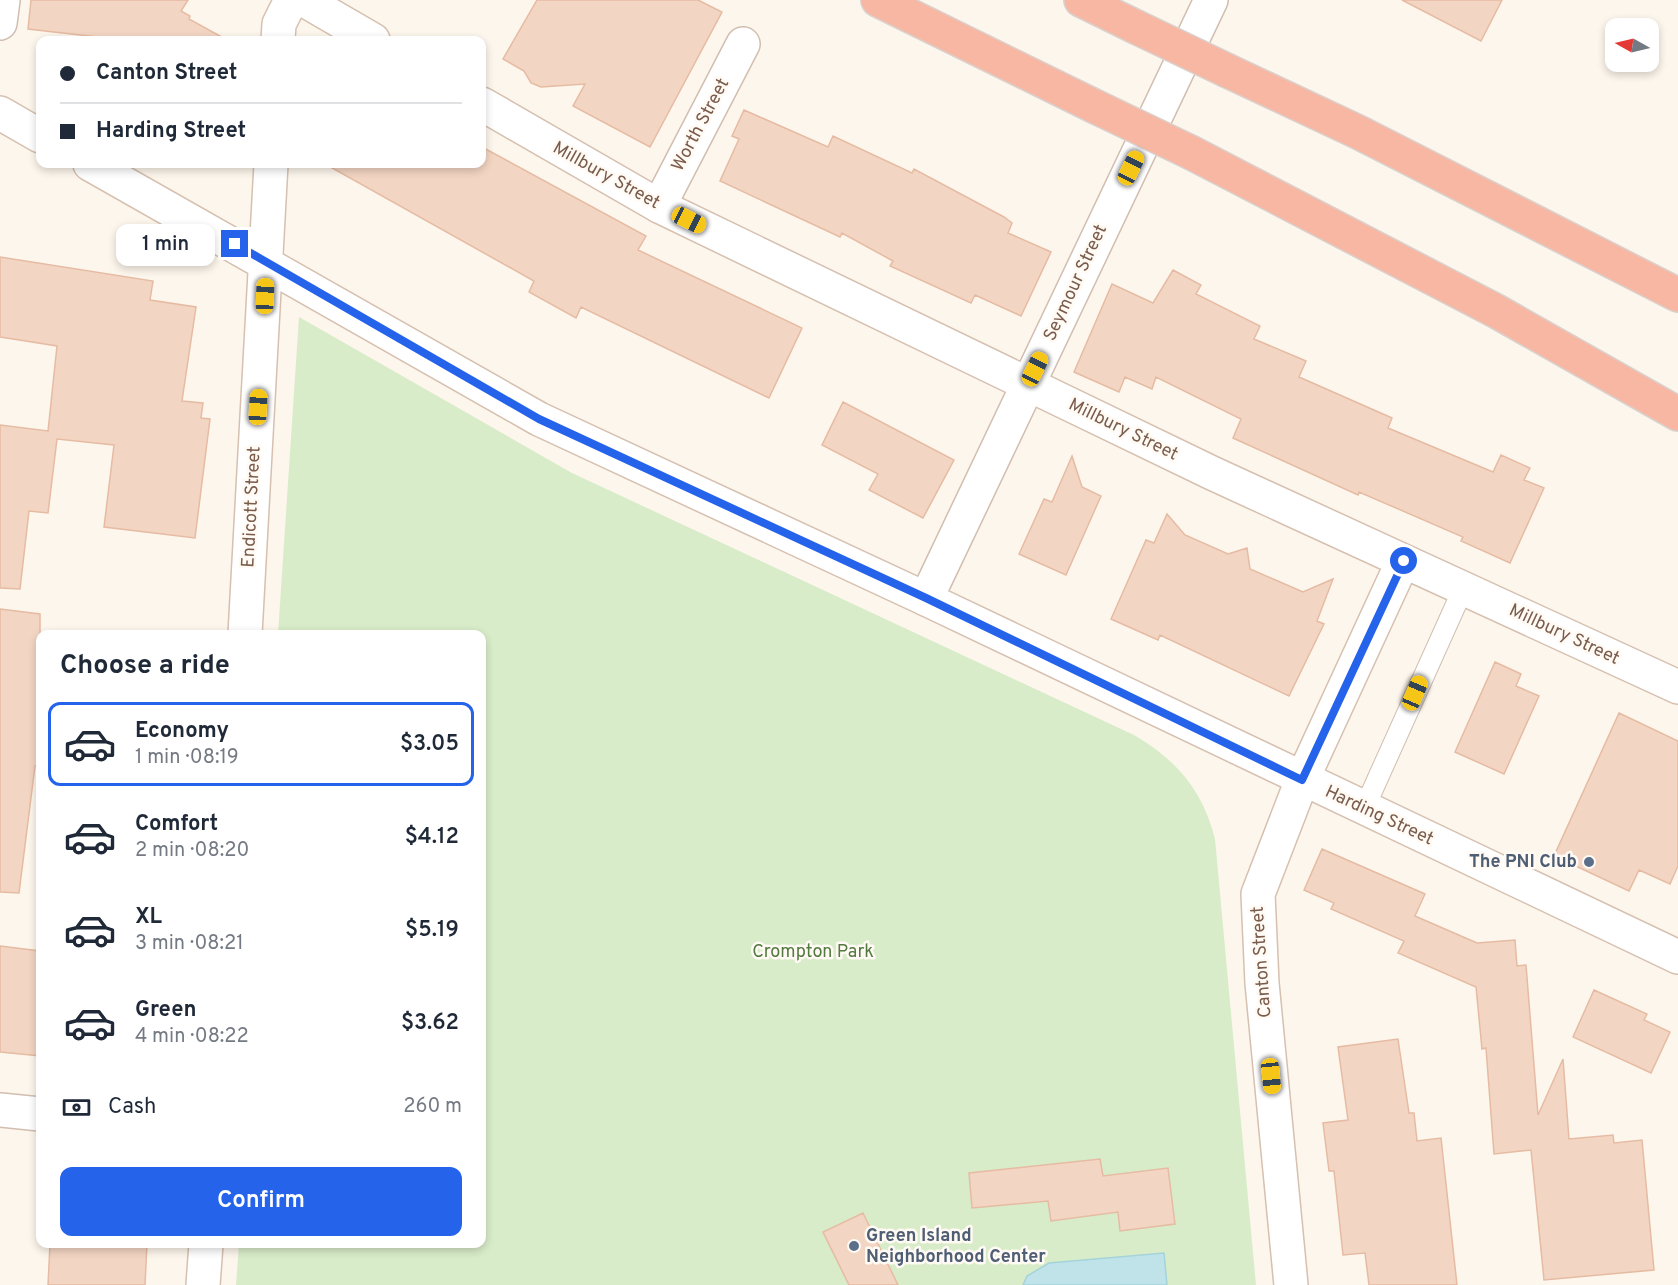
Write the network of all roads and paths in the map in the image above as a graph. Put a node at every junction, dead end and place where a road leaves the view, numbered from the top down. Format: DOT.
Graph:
graph roads {
  1 [pos="3,0"];
  2 [pos="291,0"];
  3 [pos="304,0"];
  4 [pos="878,0"];
  5 [pos="1081,0"];
  6 [pos="1211,0"];
  7 [pos="0,23"];
  8 [pos="279,36"];
  9 [pos="366,36"];
  10 [pos="743,44"];
  11 [pos="486,106"];
  12 [pos="0,113"];
  13 [pos="36,134"];
  14 [pos="97,168"];
  15 [pos="271,168"];
  16 [pos="659,206"];
  17 [pos="266,261"];
  18 [pos="1678,296"];
  19 [pos="1028,384"];
  20 [pos="1678,414"];
  21 [pos="1404,561"];
  22 [pos="1463,589"];
  23 [pos="926,598"];
  24 [pos="244,630"];
  25 [pos="1678,687"];
  26 [pos="1302,780"];
  27 [pos="1364,809"];
  28 [pos="1678,957"];
  29 [pos="0,1110"];
  30 [pos="36,1114"];
  31 [pos="206,1248"];
  32 [pos="203,1285"];
  33 [pos="1291,1285"];
  1 -- 7 [label="main road"];
  2 -- 8 [label="main road"];
  3 -- 9 [label="main road"];
  4 -- 20 [label="highway, bridge"];
  5 -- 18 [label="highway, bridge"];
  6 -- 19 [label="main road, Seymour Street"];
  10 -- 16 [label="main road, Worth Street"];
  11 -- 16 [label="main road, Millbury Street"];
  12 -- 13 [label="main road"];
  14 -- 17 [label="main road, Harding Street"];
  15 -- 17 [label="main road, Endicott Street"];
  16 -- 19 [label="main road, Millbury Street"];
  17 -- 23 [label="main road, Harding Street"];
  17 -- 24 [label="main road, Endicott Street"];
  19 -- 21 [label="main road, Millbury Street"];
  19 -- 23 [label="main road, Seymour Street"];
  21 -- 22 [label="main road, Millbury Street"];
  21 -- 26 [label="main road, Canton Street"];
  22 -- 25 [label="main road, Millbury Street"];
  22 -- 27 [label="lane"];
  23 -- 26 [label="main road, Harding Street"];
  26 -- 27 [label="main road, Harding Street"];
  26 -- 33 [label="main road, Canton Street"];
  27 -- 28 [label="main road, Harding Street"];
  29 -- 30 [label="main road"];
  31 -- 32 [label="main road"];
}
